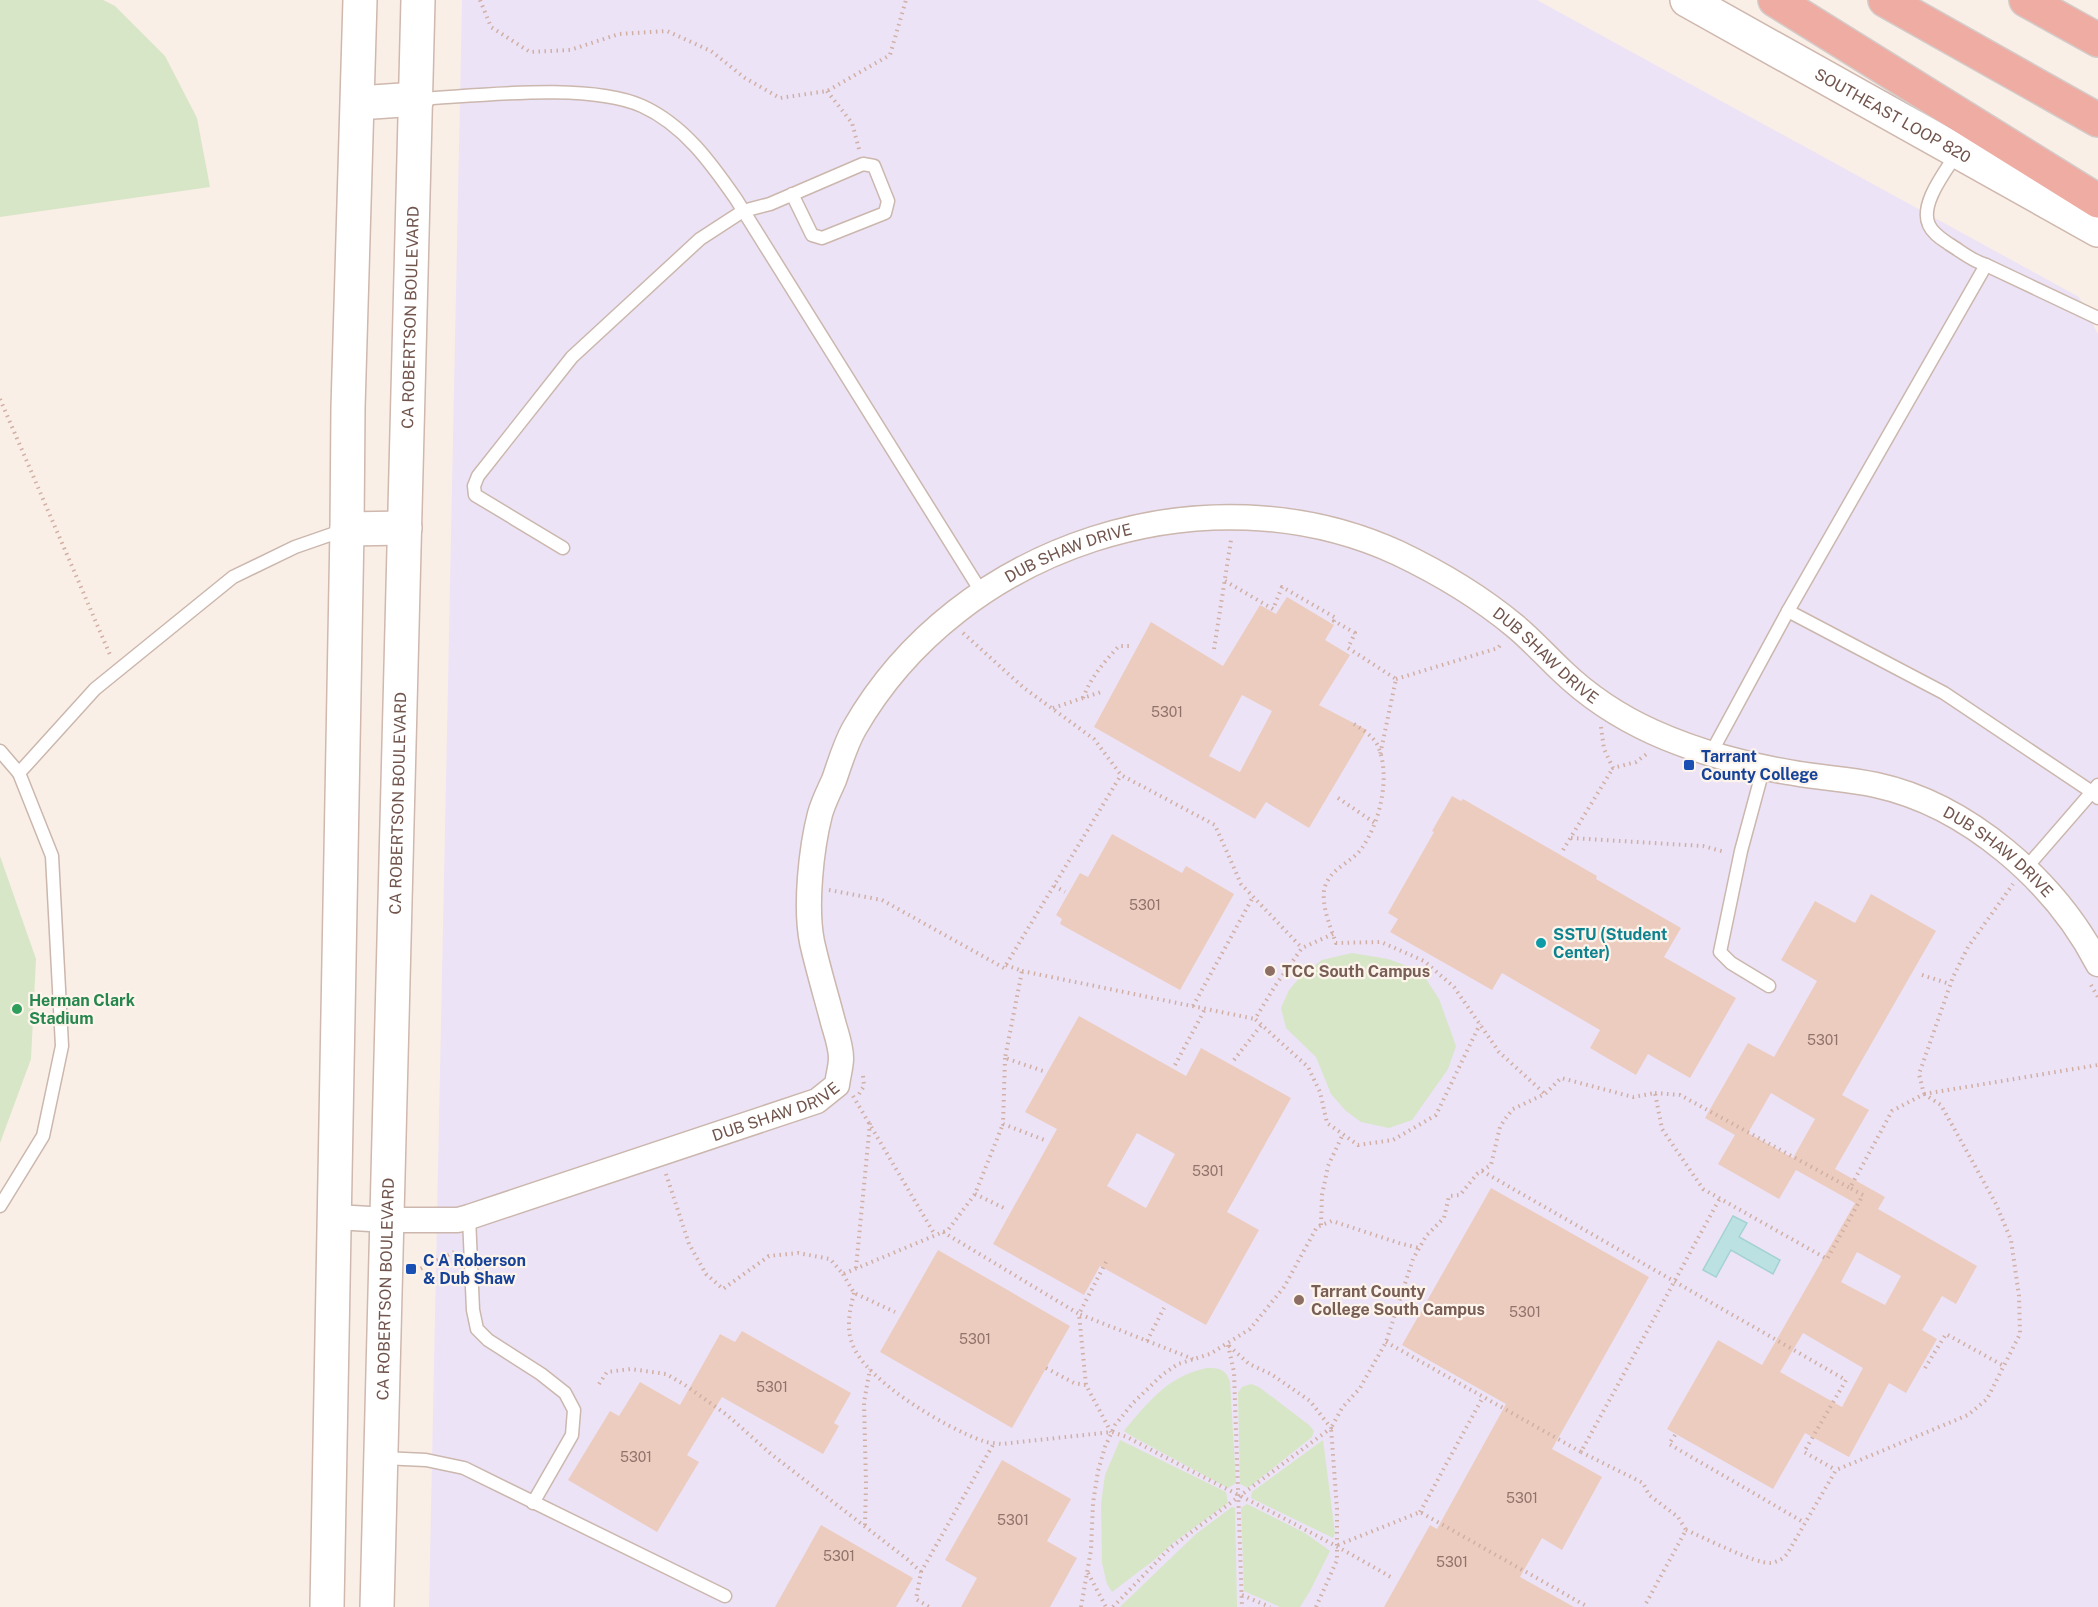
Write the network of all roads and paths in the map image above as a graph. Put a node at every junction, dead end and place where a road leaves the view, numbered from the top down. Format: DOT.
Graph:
graph roads {
  1 [pos="360,0"];
  2 [pos="418,0"];
  3 [pos="480,0"];
  4 [pos="906,0"];
  5 [pos="1687,0"];
  6 [pos="1775,0"];
  7 [pos="1885,0"];
  8 [pos="2026,0"];
  9 [pos="2098,40"];
  10 [pos="827,91"];
  11 [pos="417,99"];
  12 [pos="358,103"];
  13 [pos="2098,120"];
  14 [pos="1958,152"];
  15 [pos="863,164"];
  16 [pos="792,194"];
  17 [pos="2098,201"];
  18 [pos="743,211"];
  19 [pos="2098,230"];
  20 [pos="1986,265"];
  21 [pos="2098,318"];
  22 [pos="0,399"];
  23 [pos="405,528"];
  24 [pos="347,529"];
  25 [pos="1224,537"];
  26 [pos="563,548"];
  27 [pos="1225,581"];
  28 [pos="982,593"];
  29 [pos="1788,611"];
  30 [pos="972,627"];
  31 [pos="1516,627"];
  32 [pos="956,630"];
  33 [pos="1129,646"];
  34 [pos="1214,649"];
  35 [pos="117,671"];
  36 [pos="1396,679"];
  37 [pos="1101,692"];
  38 [pos="1083,698"];
  39 [pos="1052,708"];
  40 [pos="1354,724"];
  41 [pos="1607,732"];
  42 [pos="1642,748"];
  43 [pos="0,751"];
  44 [pos="1712,753"];
  45 [pos="1379,756"];
  46 [pos="1764,766"];
  47 [pos="1613,768"];
  48 [pos="19,773"];
  49 [pos="1121,775"];
  50 [pos="2096,792"];
  51 [pos="1338,798"];
  52 [pos="1374,824"];
  53 [pos="1571,838"];
  54 [pos="1563,850"];
  55 [pos="1740,857"];
  56 [pos="2016,880"];
  57 [pos="1054,886"];
  58 [pos="1065,892"];
  59 [pos="1253,897"];
  60 [pos="826,900"];
  61 [pos="1333,934"];
  62 [pos="1302,948"];
  63 [pos="1006,965"];
  64 [pos="1022,971"];
  65 [pos="2093,972"];
  66 [pos="1922,975"];
  67 [pos="1950,984"];
  68 [pos="1769,986"];
  69 [pos="2098,997"];
  70 [pos="1193,1006"];
  71 [pos="1205,1009"];
  72 [pos="1255,1019"];
  73 [pos="1480,1023"];
  74 [pos="1262,1024"];
  75 [pos="1005,1058"];
  76 [pos="1234,1060"];
  77 [pos="1175,1065"];
  78 [pos="2098,1065"];
  79 [pos="1043,1071"];
  80 [pos="862,1075"];
  81 [pos="1655,1093"];
  82 [pos="847,1094"];
  83 [pos="1545,1094"];
  84 [pos="1924,1094"];
  85 [pos="870,1123"];
  86 [pos="1003,1124"];
  87 [pos="1343,1134"];
  88 [pos="1047,1141"];
  89 [pos="658,1155"];
  90 [pos="1482,1171"];
  91 [pos="1850,1188"];
  92 [pos="975,1194"];
  93 [pos="1720,1198"];
  94 [pos="0,1206"];
  95 [pos="1004,1208"];
  96 [pos="335,1217"];
  97 [pos="470,1217"];
  98 [pos="388,1220"];
  99 [pos="1321,1225"];
  100 [pos="944,1232"];
  101 [pos="935,1235"];
  102 [pos="470,1243"];
  103 [pos="1419,1248"];
  104 [pos="1106,1262"];
  105 [pos="856,1268"];
  106 [pos="843,1274"];
  107 [pos="409,1281"];
  108 [pos="1674,1282"];
  109 [pos="854,1293"];
  110 [pos="1164,1308"];
  111 [pos="895,1312"];
  112 [pos="1079,1314"];
  113 [pos="1147,1341"];
  114 [pos="1386,1342"];
  115 [pos="1228,1345"];
  116 [pos="1193,1359"];
  117 [pos="2004,1366"];
  118 [pos="1046,1368"];
  119 [pos="1925,1368"];
  120 [pos="870,1370"];
  121 [pos="599,1384"];
  122 [pos="1086,1385"];
  123 [pos="1483,1397"];
  124 [pos="1331,1428"];
  125 [pos="1112,1432"];
  126 [pos="1675,1435"];
  127 [pos="994,1443"];
  128 [pos="1581,1452"];
  129 [pos="381,1458"];
  130 [pos="1836,1470"];
  131 [pos="1239,1497"];
  132 [pos="533,1503"];
  133 [pos="1420,1512"];
  134 [pos="1805,1523"];
  135 [pos="865,1526"];
  136 [pos="1686,1530"];
  137 [pos="1338,1545"];
  138 [pos="1087,1571"];
  139 [pos="921,1572"];
  140 [pos="1394,1579"];
  141 [pos="1242,1595"];
  142 [pos="725,1596"];
  143 [pos="327,1607"];
  144 [pos="377,1607"];
  145 [pos="929,1607"];
  146 [pos="1081,1607"];
  147 [pos="1106,1607"];
  148 [pos="1113,1607"];
  149 [pos="1242,1607"];
  150 [pos="1270,1607"];
  151 [pos="1316,1607"];
  152 [pos="1588,1607"];
  153 [pos="1644,1607"];
  1 -- 12 [label="street"];
  2 -- 11 [label="street, CA ROBERTSON BOULEVARD"];
  3 -- 10 [label="path"];
  4 -- 10 [label="path"];
  5 -- 14 [label="street, SOUTHEAST LOOP 820"];
  6 -- 17 [label="highway"];
  7 -- 13 [label="highway"];
  8 -- 9 [label="highway"];
  10 -- 15 [label="path"];
  11 -- 12 [label="street"];
  11 -- 18 [label="lane"];
  11 -- 23 [label="street, CA ROBERTSON BOULEVARD"];
  12 -- 24 [label="street"];
  14 -- 19 [label="street, SOUTHEAST LOOP 820"];
  14 -- 20 [label="lane"];
  15 -- 16 [label="lane"];
  15 -- 16 [label="lane"];
  16 -- 18 [label="lane"];
  18 -- 26 [label="lane"];
  18 -- 28 [label="lane"];
  20 -- 21 [label="lane"];
  20 -- 29 [label="lane"];
  22 -- 35 [label="path"];
  23 -- 24 [label="street"];
  23 -- 98 [label="street, CA ROBERTSON BOULEVARD"];
  24 -- 35 [label="lane"];
  24 -- 96 [label="street"];
  25 -- 27 [label="path"];
  27 -- 34 [label="path"];
  27 -- 36 [label="path"];
  28 -- 31 [label="street, DUB SHAW DRIVE"];
  28 -- 32 [label="street, DUB SHAW DRIVE"];
  29 -- 44 [label="lane"];
  29 -- 50 [label="lane"];
  30 -- 32 [label="path"];
  31 -- 36 [label="path"];
  31 -- 44 [label="street, DUB SHAW DRIVE"];
  32 -- 39 [label="path"];
  32 -- 82 [label="street, DUB SHAW DRIVE"];
  33 -- 38 [label="path"];
  35 -- 48 [label="lane"];
  36 -- 45 [label="path"];
  37 -- 38 [label="path"];
  38 -- 39 [label="path"];
  39 -- 49 [label="path"];
  40 -- 45 [label="path"];
  41 -- 47 [label="path"];
  42 -- 47 [label="path"];
  43 -- 48 [label="lane"];
  44 -- 46 [label="street, DUB SHAW DRIVE"];
  45 -- 52 [label="path"];
  46 -- 55 [label="lane"];
  46 -- 56 [label="street, DUB SHAW DRIVE"];
  47 -- 53 [label="path"];
  48 -- 94 [label="lane"];
  49 -- 57 [label="path"];
  49 -- 59 [label="path"];
  50 -- 56 [label="lane"];
  51 -- 52 [label="path"];
  52 -- 61 [label="path"];
  53 -- 54 [label="path"];
  53 -- 55 [label="path"];
  55 -- 68 [label="lane"];
  56 -- 65 [label="street, DUB SHAW DRIVE"];
  56 -- 67 [label="path"];
  57 -- 58 [label="path"];
  57 -- 63 [label="path"];
  59 -- 62 [label="path"];
  59 -- 70 [label="path"];
  60 -- 63 [label="path"];
  61 -- 62 [label="path"];
  61 -- 73 [label="path"];
  62 -- 72 [label="path"];
  63 -- 64 [label="path"];
  64 -- 70 [label="path"];
  64 -- 75 [label="path"];
  65 -- 69 [label="path"];
  66 -- 67 [label="path"];
  67 -- 84 [label="path"];
  70 -- 71 [label="path"];
  71 -- 72 [label="path"];
  71 -- 77 [label="path"];
  72 -- 74 [label="path"];
  73 -- 83 [label="path"];
  73 -- 87 [label="path"];
  74 -- 76 [label="path"];
  74 -- 87 [label="path"];
  75 -- 79 [label="path"];
  75 -- 86 [label="path"];
  78 -- 84 [label="path"];
  80 -- 82 [label="path"];
  81 -- 83 [label="path"];
  81 -- 91 [label="path"];
  81 -- 93 [label="path"];
  82 -- 85 [label="path"];
  82 -- 89 [label="street, DUB SHAW DRIVE"];
  83 -- 90 [label="path"];
  84 -- 91 [label="path"];
  84 -- 117 [label="path"];
  85 -- 101 [label="path"];
  85 -- 105 [label="path"];
  86 -- 88 [label="path"];
  86 -- 92 [label="path"];
  87 -- 99 [label="path"];
  89 -- 97 [label="street, DUB SHAW DRIVE"];
  89 -- 106 [label="path"];
  90 -- 103 [label="path"];
  90 -- 108 [label="path"];
  91 -- 93 [label="path"];
  92 -- 95 [label="path"];
  92 -- 100 [label="path"];
  93 -- 108 [label="path"];
  96 -- 98 [label="street, DUB SHAW DRIVE"];
  96 -- 143 [label="street"];
  97 -- 98 [label="street, DUB SHAW DRIVE"];
  97 -- 102 [label="lane"];
  98 -- 129 [label="street, CA ROBERTSON BOULEVARD"];
  99 -- 103 [label="path"];
  99 -- 115 [label="path"];
  100 -- 101 [label="path"];
  100 -- 112 [label="path"];
  101 -- 105 [label="path"];
  102 -- 107 [label="path"];
  102 -- 132 [label="lane"];
  103 -- 114 [label="path"];
  104 -- 112 [label="path"];
  105 -- 106 [label="path"];
  106 -- 109 [label="path"];
  108 -- 128 [label="path"];
  108 -- 130 [label="path"];
  109 -- 111 [label="path"];
  109 -- 120 [label="path"];
  110 -- 113 [label="path"];
  112 -- 113 [label="path"];
  112 -- 122 [label="path"];
  113 -- 116 [label="path"];
  114 -- 123 [label="path"];
  114 -- 124 [label="path"];
  115 -- 116 [label="path"];
  115 -- 124 [label="path"];
  115 -- 131 [label="path"];
  116 -- 125 [label="path"];
  117 -- 119 [label="path"];
  117 -- 130 [label="path"];
  118 -- 122 [label="path"];
  120 -- 127 [label="path"];
  120 -- 135 [label="path"];
  121 -- 135 [label="path"];
  122 -- 125 [label="path"];
  123 -- 128 [label="path"];
  123 -- 133 [label="path"];
  124 -- 131 [label="path"];
  124 -- 137 [label="path"];
  125 -- 127 [label="path"];
  125 -- 131 [label="path"];
  125 -- 138 [label="path"];
  126 -- 134 [label="path"];
  127 -- 139 [label="path"];
  128 -- 136 [label="path"];
  129 -- 132 [label="lane"];
  129 -- 144 [label="street, CA ROBERTSON BOULEVARD"];
  130 -- 134 [label="path"];
  131 -- 137 [label="path"];
  131 -- 141 [label="path"];
  131 -- 148 [label="path"];
  132 -- 142 [label="lane"];
  133 -- 137 [label="path"];
  133 -- 152 [label="path"];
  134 -- 136 [label="path"];
  135 -- 139 [label="path"];
  136 -- 153 [label="path"];
  137 -- 140 [label="path"];
  137 -- 151 [label="path"];
  138 -- 146 [label="path"];
  138 -- 147 [label="path"];
  139 -- 145 [label="path"];
  141 -- 149 [label="path"];
  141 -- 150 [label="path"];
}
